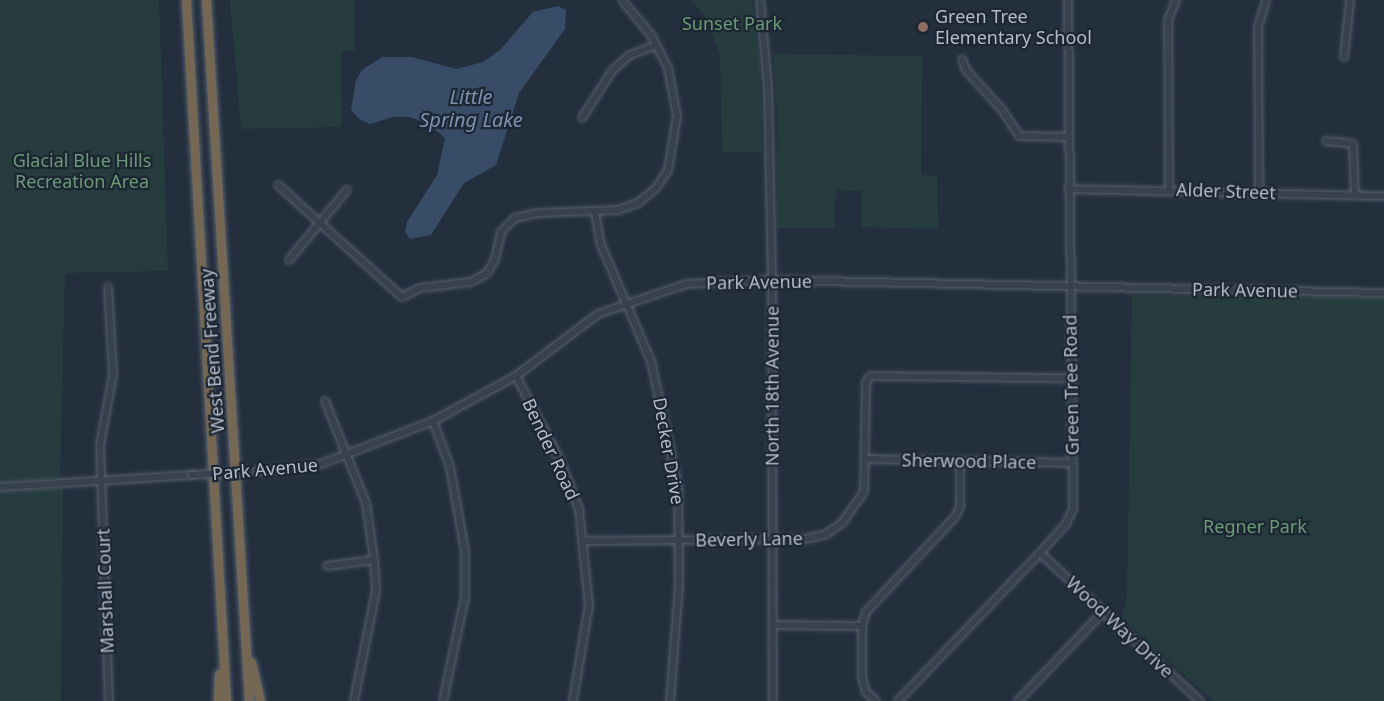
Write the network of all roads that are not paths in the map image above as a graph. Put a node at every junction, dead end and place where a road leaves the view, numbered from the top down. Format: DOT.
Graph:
graph roads {
  1 [pos="186,0"];
  2 [pos="206,0"];
  3 [pos="622,0"];
  4 [pos="760,0"];
  5 [pos="1068,0"];
  6 [pos="1176,0"];
  7 [pos="1266,0"];
  8 [pos="1350,0"];
  9 [pos="656,45"];
  10 [pos="1344,57"];
  11 [pos="962,59"];
  12 [pos="582,118"];
  13 [pos="1068,137"];
  14 [pos="1326,141"];
  15 [pos="278,185"];
  16 [pos="1068,189"];
  17 [pos="1169,189"];
  18 [pos="347,190"];
  19 [pos="1259,192"];
  20 [pos="1355,195"];
  21 [pos="1384,195"];
  22 [pos="595,212"];
  23 [pos="321,223"];
  24 [pos="289,260"];
  25 [pos="772,280"];
  26 [pos="1070,286"];
  27 [pos="108,287"];
  28 [pos="1384,293"];
  29 [pos="624,303"];
  30 [pos="516,376"];
  31 [pos="1071,378"];
  32 [pos="325,401"];
  33 [pos="433,421"];
  34 [pos="348,456"];
  35 [pos="866,459"];
  36 [pos="960,461"];
  37 [pos="1072,463"];
  38 [pos="101,480"];
  39 [pos="0,487"];
  40 [pos="772,540"];
  41 [pos="583,541"];
  42 [pos="680,541"];
  43 [pos="1040,553"];
  44 [pos="374,560"];
  45 [pos="327,566"];
  46 [pos="1103,612"];
  47 [pos="773,625"];
  48 [pos="862,626"];
  49 [pos="246,635"];
  50 [pos="222,644"];
  51 [pos="109,701"];
  52 [pos="218,701"];
  53 [pos="226,701"];
  54 [pos="249,701"];
  55 [pos="260,701"];
  56 [pos="354,701"];
  57 [pos="443,701"];
  58 [pos="573,701"];
  59 [pos="670,701"];
  60 [pos="773,701"];
  61 [pos="876,701"];
  62 [pos="898,701"];
  63 [pos="1018,701"];
  64 [pos="1200,701"];
  1 -- 50 [label="highway, West Bend Freeway"];
  2 -- 49 [label="highway, West Bend Freeway"];
  3 -- 9 [label="street"];
  4 -- 25 [label="street, North 18th Avenue"];
  5 -- 13 [label="street, Green Tree Road"];
  6 -- 17 [label="street"];
  7 -- 19 [label="street"];
  8 -- 10 [label="street"];
  9 -- 12 [label="street"];
  9 -- 22 [label="street"];
  11 -- 13 [label="street"];
  13 -- 16 [label="street, Green Tree Road"];
  14 -- 20 [label="street"];
  15 -- 23 [label="street"];
  16 -- 17 [label="street, Alder Street"];
  16 -- 26 [label="street, Green Tree Road"];
  17 -- 19 [label="street, Alder Street"];
  18 -- 23 [label="street"];
  19 -- 20 [label="street, Alder Street"];
  20 -- 21 [label="street, Alder Street"];
  22 -- 23 [label="street"];
  22 -- 29 [label="street, Decker Drive"];
  23 -- 24 [label="street"];
  25 -- 26 [label="street, Park Avenue"];
  25 -- 29 [label="street, Park Avenue"];
  25 -- 40 [label="street, North 18th Avenue"];
  26 -- 28 [label="street, Park Avenue"];
  26 -- 31 [label="street, Green Tree Road"];
  27 -- 38 [label="street, Marshall Court"];
  29 -- 30 [label="street, Park Avenue"];
  29 -- 42 [label="street, Decker Drive"];
  30 -- 33 [label="street, Park Avenue"];
  30 -- 41 [label="street, Bender Road"];
  31 -- 35 [label="street, Beverly Lane"];
  31 -- 37 [label="street, Green Tree Road"];
  32 -- 34 [label="street"];
  33 -- 34 [label="street, Park Avenue"];
  33 -- 57 [label="street"];
  34 -- 38 [label="street, Park Avenue, bridge"];
  34 -- 44 [label="street"];
  35 -- 36 [label="street, Sherwood Place"];
  35 -- 40 [label="street, Beverly Lane"];
  36 -- 37 [label="street, Sherwood Place"];
  36 -- 48 [label="street"];
  37 -- 43 [label="street, Green Tree Road"];
  38 -- 39 [label="street, Park Avenue"];
  38 -- 51 [label="street, Marshall Court"];
  40 -- 42 [label="street, Beverly Lane"];
  40 -- 47 [label="street, North 18th Avenue"];
  41 -- 42 [label="street, Beverly Lane"];
  41 -- 58 [label="street, Bender Road"];
  42 -- 59 [label="street, Decker Drive"];
  43 -- 46 [label="street, Wood Way Drive"];
  43 -- 62 [label="street, Green Tree Road"];
  44 -- 45 [label="street"];
  44 -- 56 [label="street"];
  46 -- 63 [label="street"];
  46 -- 64 [label="street, Wood Way Drive"];
  47 -- 48 [label="street"];
  47 -- 60 [label="street, North 18th Avenue"];
  48 -- 61 [label="street"];
  49 -- 54 [label="highway, West Bend Freeway"];
  49 -- 55 [label="highway"];
  50 -- 52 [label="highway"];
  50 -- 53 [label="highway, West Bend Freeway"];
}
